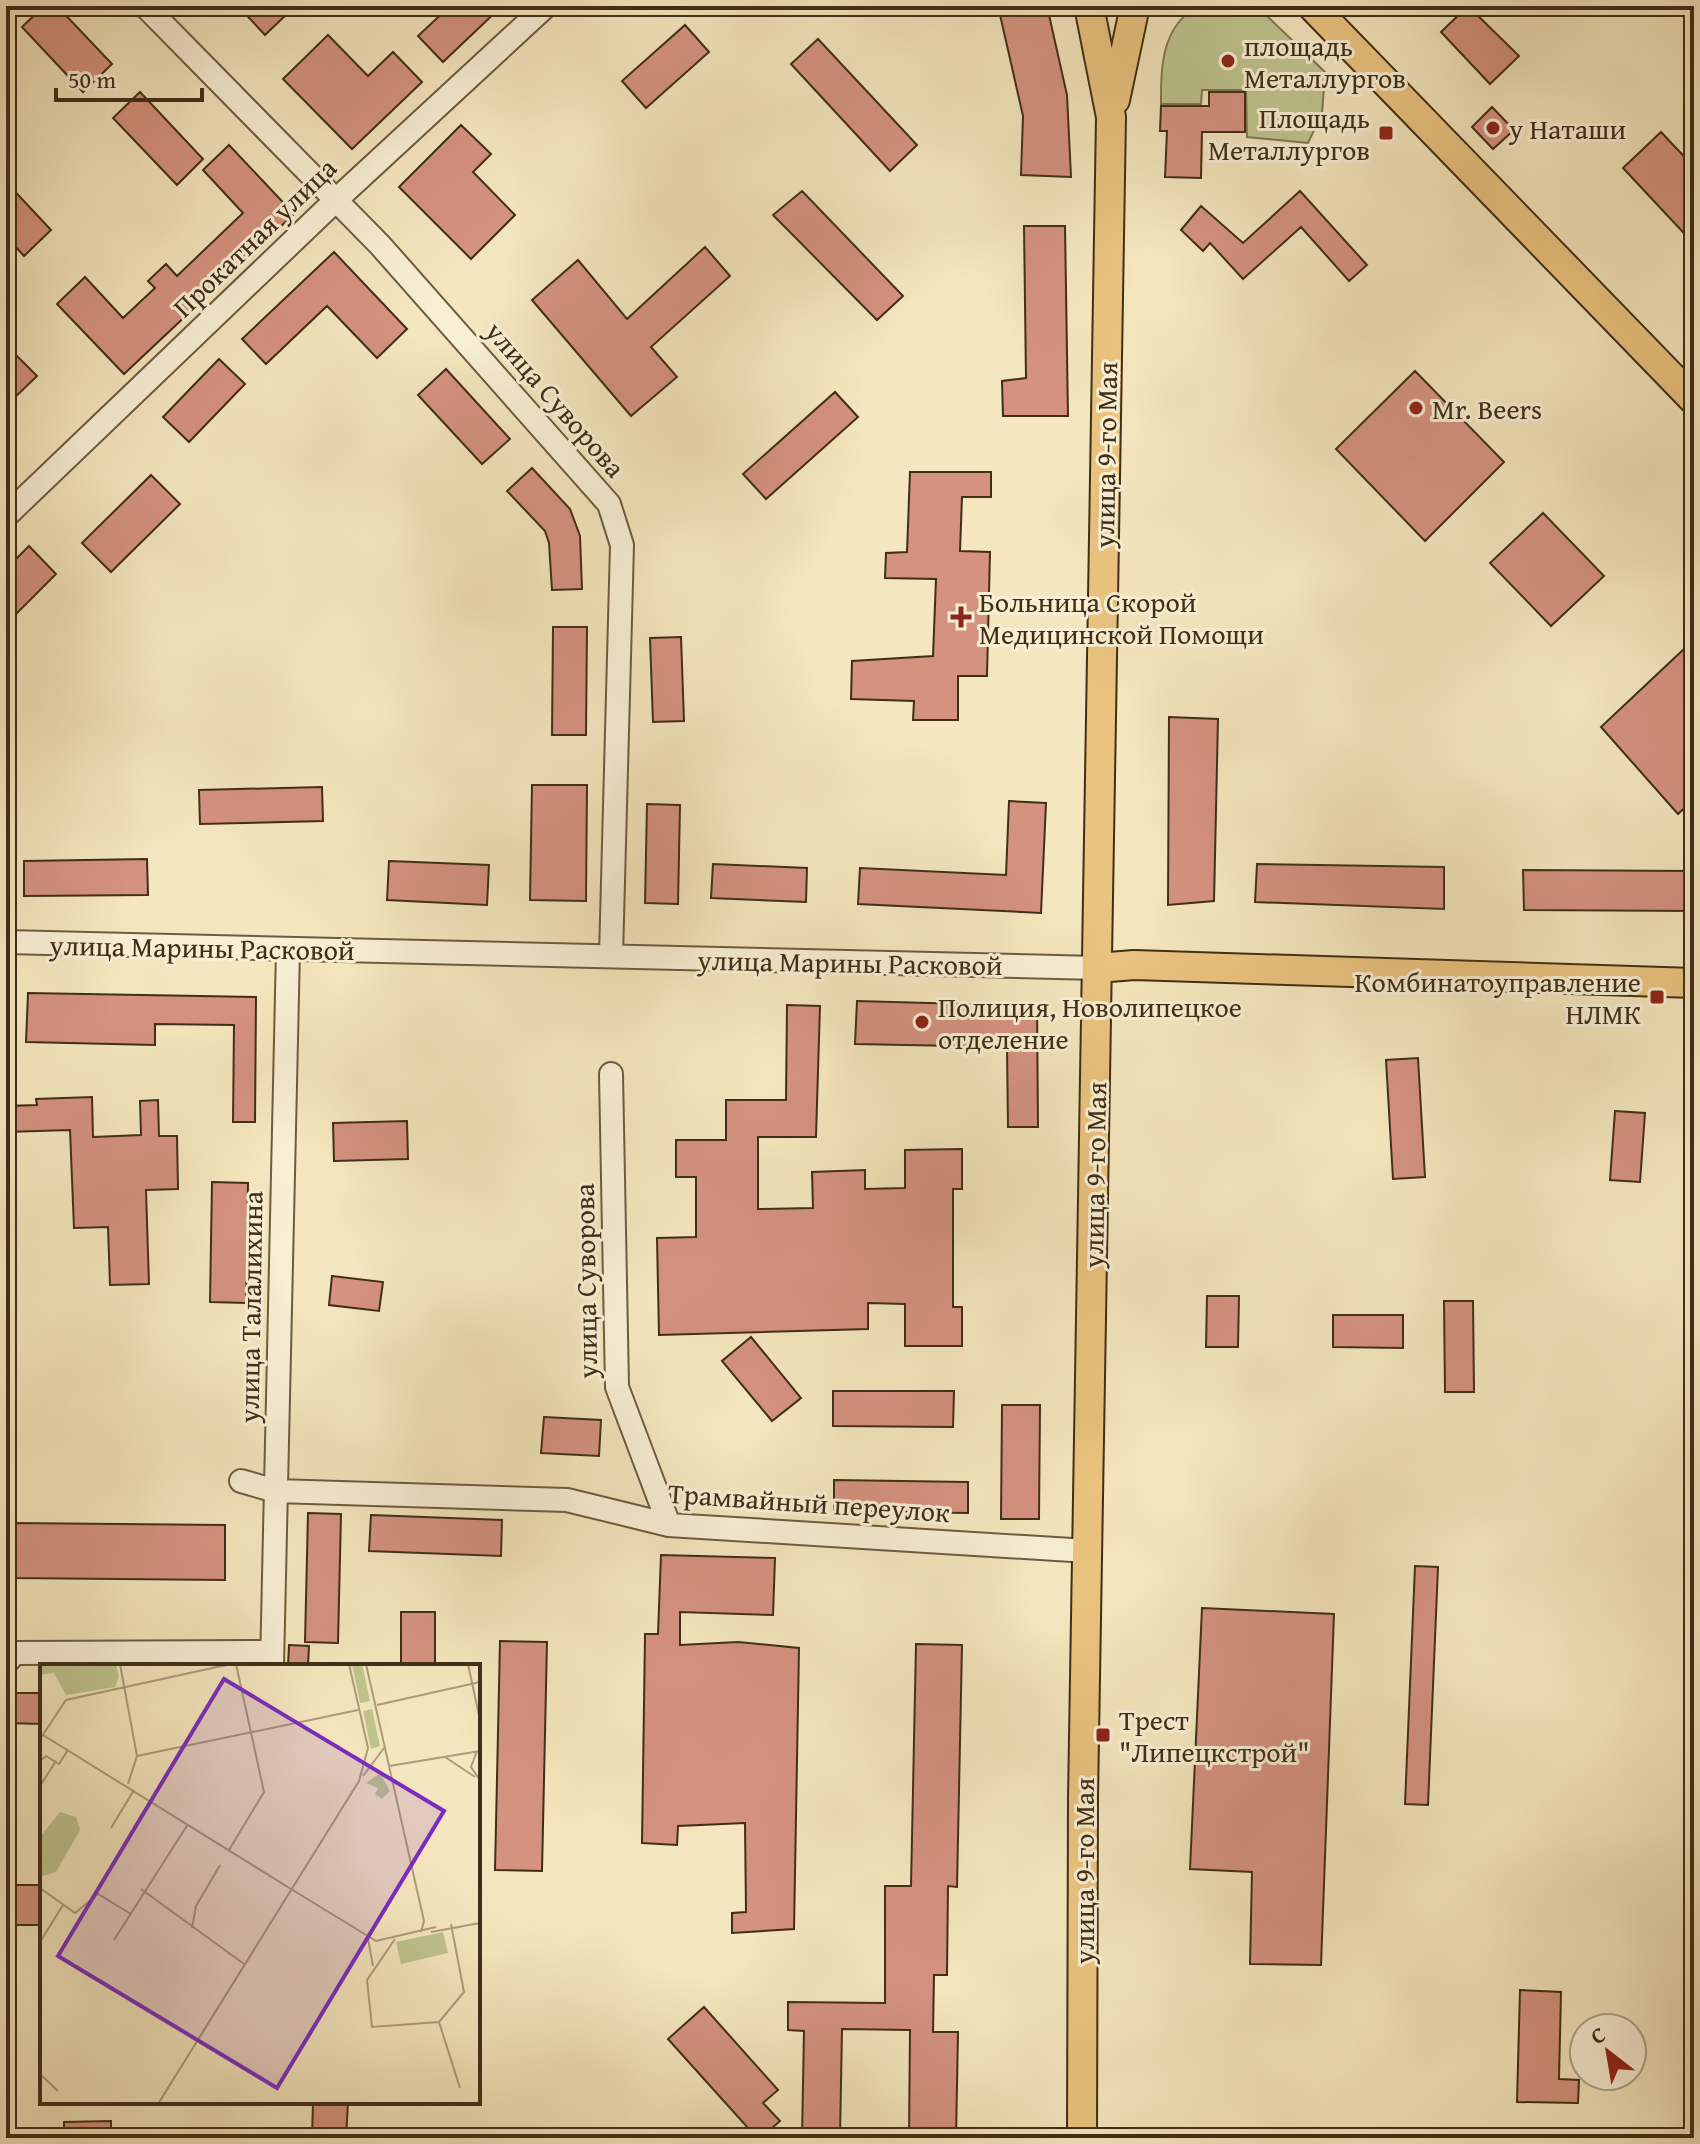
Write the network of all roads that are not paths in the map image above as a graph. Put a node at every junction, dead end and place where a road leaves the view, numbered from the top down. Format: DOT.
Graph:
graph roads {
  1 [pos="145,6"];
  2 [pos="546,6"];
  3 [pos="1089,6"];
  4 [pos="1128,6"];
  5 [pos="1135,6"];
  6 [pos="1312,6"];
  7 [pos="1100,48"];
  8 [pos="1111,117"];
  9 [pos="336,200"];
  10 [pos="1694,400"];
  11 [pos="6,516"];
  12 [pos="6,942"];
  13 [pos="288,950"];
  14 [pos="611,956"];
  15 [pos="1097,968"];
  16 [pos="1694,983"];
  17 [pos="611,1074"];
  18 [pos="241,1481"];
  19 [pos="276,1491"];
  20 [pos="669,1525"];
  21 [pos="1088,1551"];
  22 [pos="272,1659"];
  23 [pos="6,1663"];
  24 [pos="1082,2138"];
  1 -- 9 [label="street, улица Суворова"];
  2 -- 9 [label="street, Прокатная улица"];
  3 -- 7 [label="main road"];
  4 -- 7 [label="main road"];
  5 -- 8 [label="main road"];
  6 -- 10 [label="main road"];
  7 -- 8 [label="main road"];
  8 -- 15 [label="main road, улица 9-го Мая"];
  9 -- 11 [label="street, Прокатная улица"];
  9 -- 14 [label="street, улица Суворова"];
  12 -- 13 [label="street, улица Марины Расковой"];
  13 -- 14 [label="street, улица Марины Расковой"];
  13 -- 19 [label="street, улица Талалихина"];
  14 -- 15 [label="street, улица Марины Расковой"];
  15 -- 16 [label="main road, улица Марины Расковой"];
  15 -- 21 [label="main road, улица 9-го Мая"];
  17 -- 20 [label="street, улица Суворова"];
  18 -- 19 [label="street, Трамвайный переулок"];
  19 -- 20 [label="street, Трамвайный переулок"];
  19 -- 22 [label="street, улица Талалихина"];
  20 -- 21 [label="street, Трамвайный переулок"];
  21 -- 24 [label="main road, улица 9-го Мая"];
  22 -- 23 [label="street"];
}
